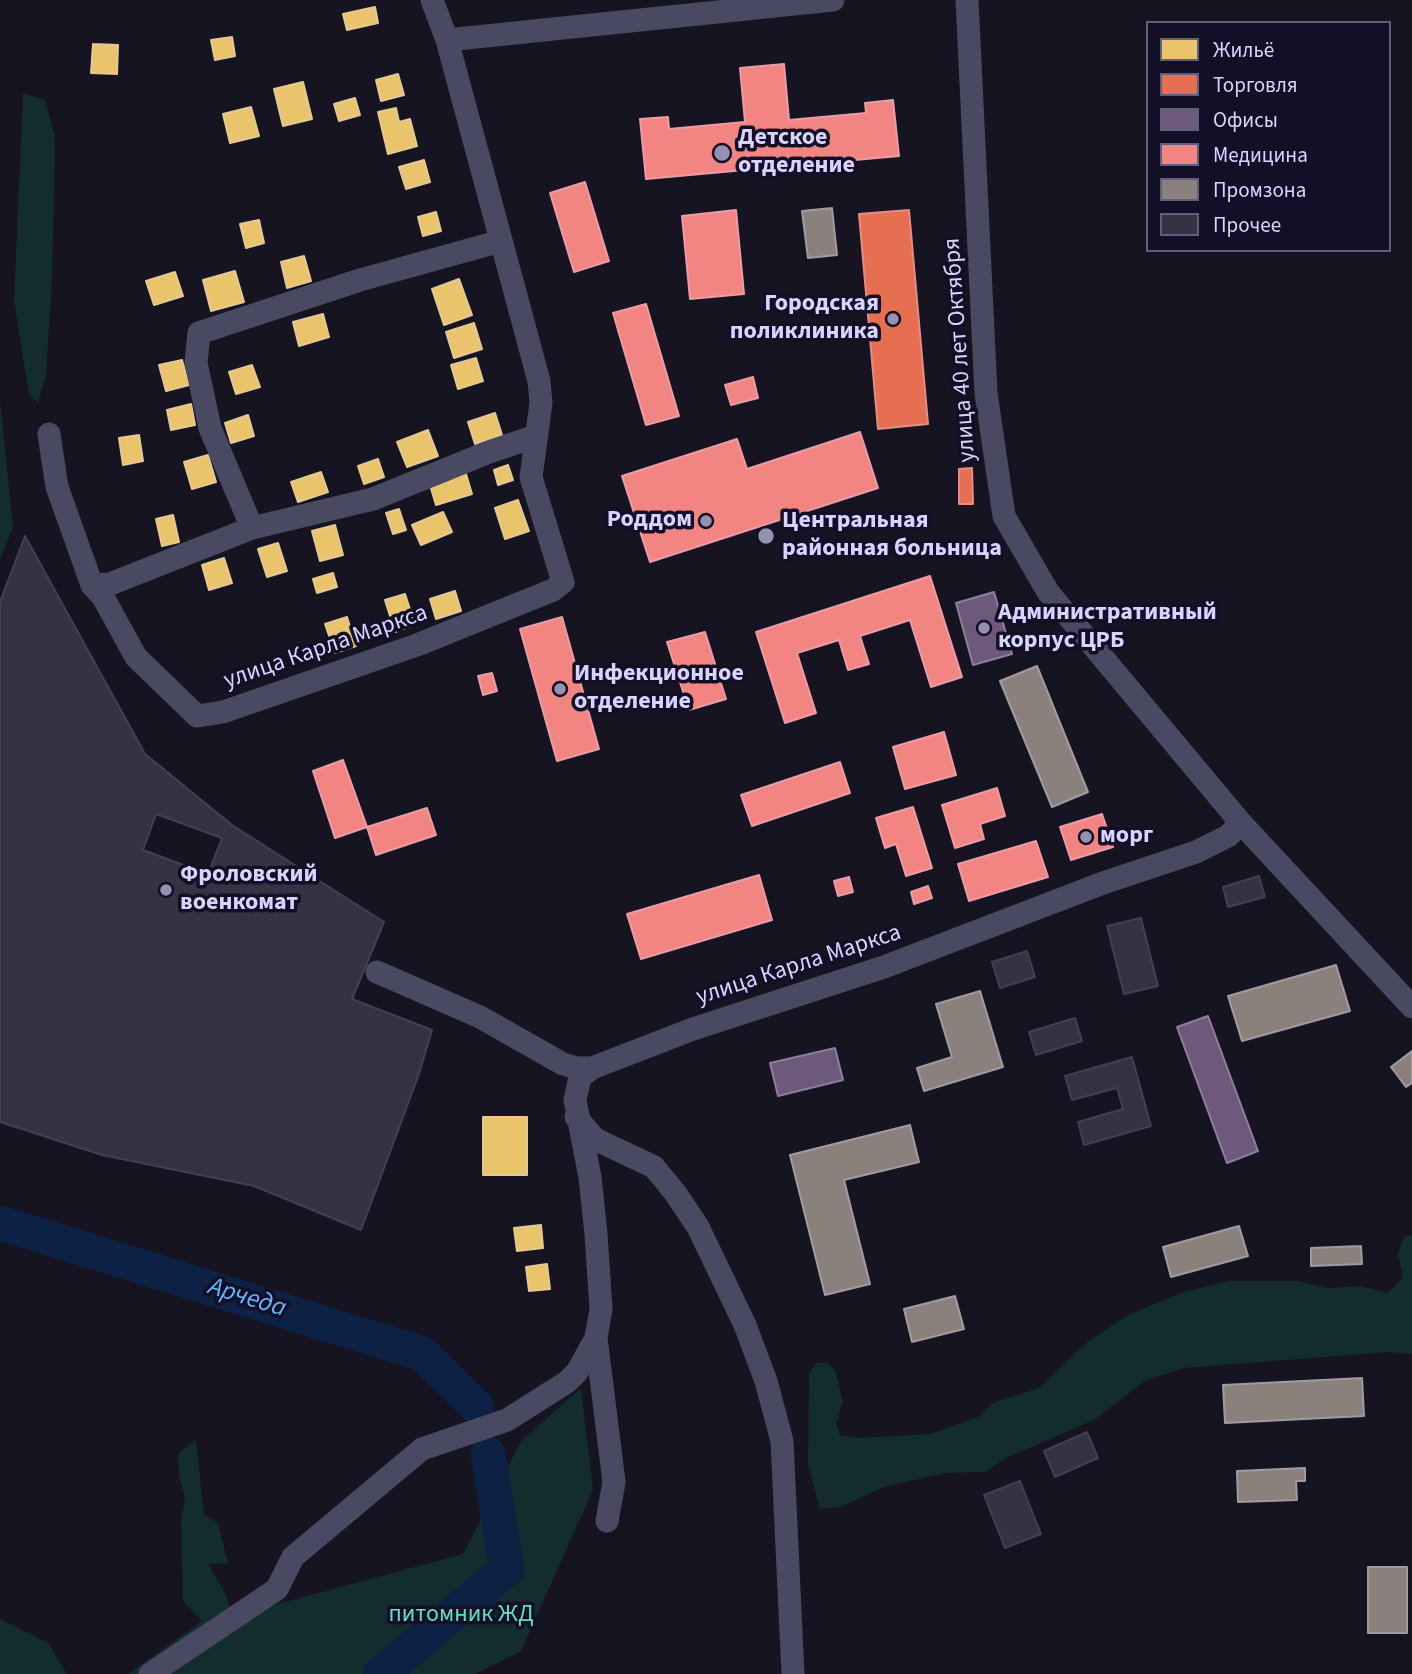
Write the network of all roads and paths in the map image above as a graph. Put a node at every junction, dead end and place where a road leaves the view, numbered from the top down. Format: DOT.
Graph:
graph roads {
  1 [pos="432,0"];
  2 [pos="832,0"];
  3 [pos="967,0"];
  4 [pos="447,40"];
  5 [pos="501,240"];
  6 [pos="49,434"];
  7 [pos="536,436"];
  8 [pos="252,528"];
  9 [pos="92,585"];
  10 [pos="1241,823"];
  11 [pos="377,972"];
  12 [pos="1412,1007"];
  13 [pos="592,1068"];
  14 [pos="576,1117"];
  15 [pos="596,1338"];
  16 [pos="607,1521"];
  17 [pos="150,1674"];
  18 [pos="793,1674"];
  1 -- 4 [label="street, улица Карла Маркса"];
  2 -- 4 [label="street"];
  3 -- 10 [label="street, улица 40 лет Октября"];
  4 -- 5 [label="street, улица Карла Маркса"];
  5 -- 7 [label="street, улица Карла Маркса"];
  5 -- 8 [label="street"];
  6 -- 9 [label="street, улица Карла Маркса"];
  7 -- 8 [label="street"];
  7 -- 9 [label="street, улица Карла Маркса"];
  8 -- 9 [label="street"];
  10 -- 12 [label="street, улица 40 лет Октября"];
  10 -- 13 [label="street, улица Карла Маркса"];
  11 -- 13 [label="street"];
  13 -- 14 [label="street"];
  14 -- 15 [label="street"];
  14 -- 18 [label="street"];
  15 -- 16 [label="street"];
  15 -- 17 [label="street"];
}
